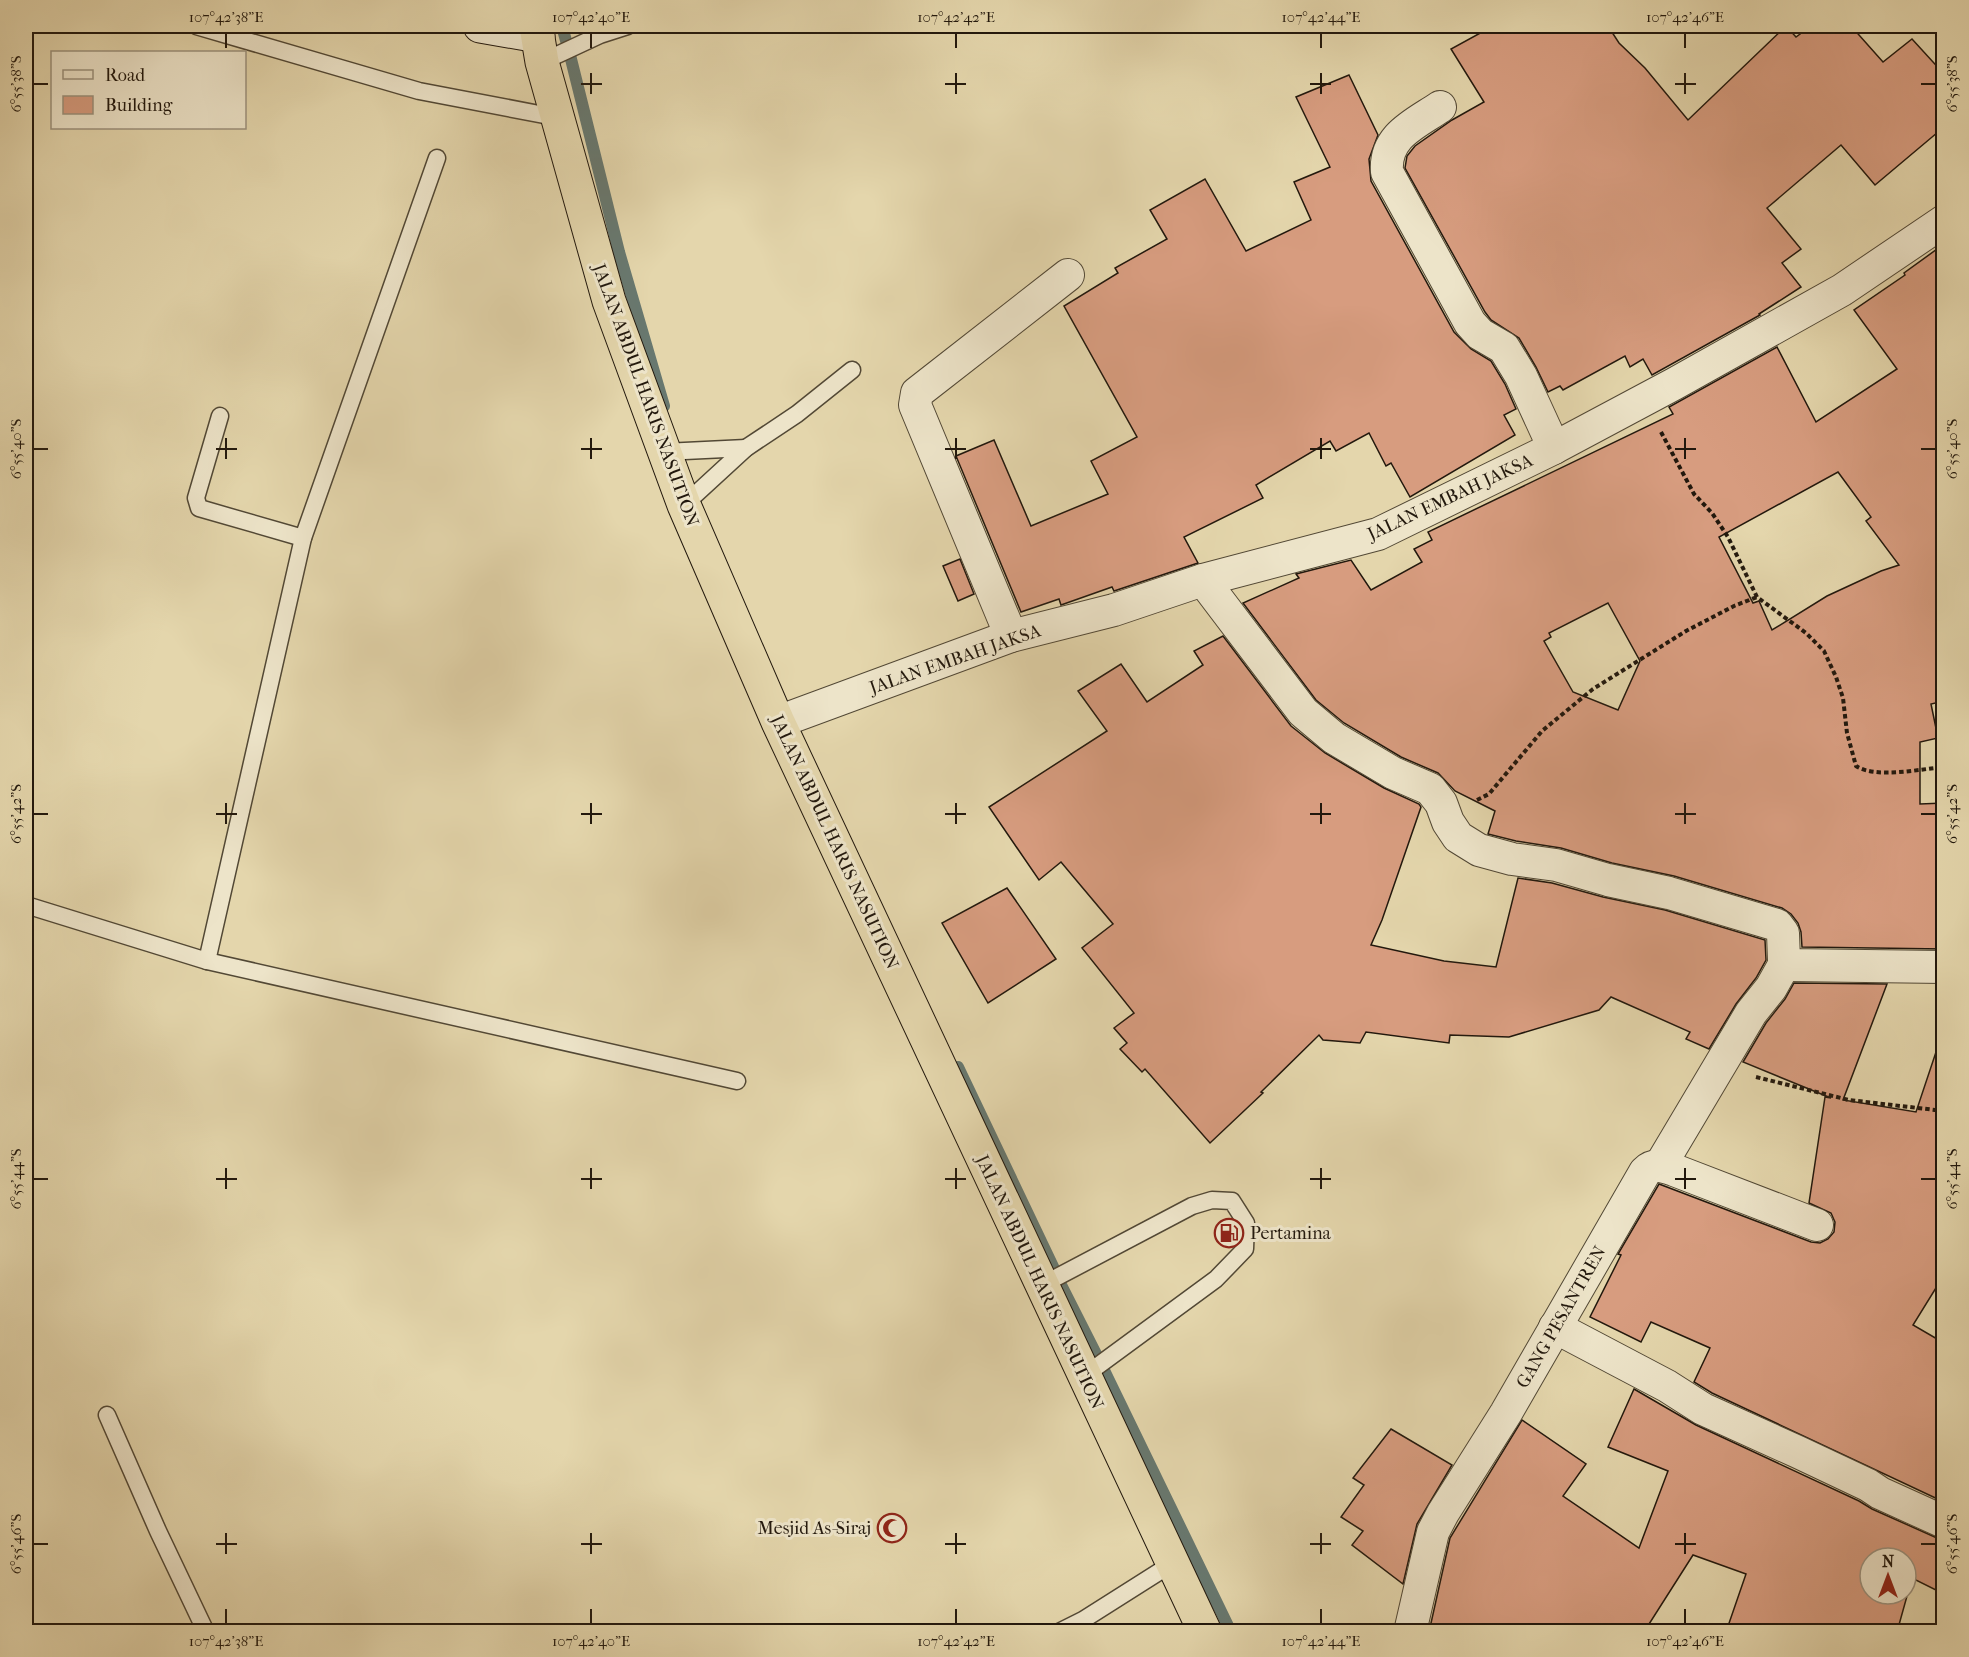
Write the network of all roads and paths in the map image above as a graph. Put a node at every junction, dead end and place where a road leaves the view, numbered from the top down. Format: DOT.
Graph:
graph roads {
  1 [pos="196,26"];
  2 [pos="480,26"];
  3 [pos="628,26"];
  4 [pos="539,41"];
  5 [pos="1440,107"];
  6 [pos="560,118"];
  7 [pos="437,158"];
  8 [pos="1944,221"];
  9 [pos="1068,275"];
  10 [pos="852,370"];
  11 [pos="1644,400"];
  12 [pos="220,416"];
  13 [pos="746,448"];
  14 [pos="1554,448"];
  15 [pos="664,452"];
  16 [pos="684,505"];
  17 [pos="303,538"];
  18 [pos="1203,580"];
  19 [pos="1757,597"];
  20 [pos="1011,636"];
  21 [pos="778,722"];
  22 [pos="1944,767"];
  23 [pos="1448,822"];
  24 [pos="26,905"];
  25 [pos="207,961"];
  26 [pos="1785,963"];
  27 [pos="1944,967"];
  28 [pos="1720,1065"];
  29 [pos="738,1081"];
  30 [pos="1944,1111"];
  31 [pos="1660,1166"];
  32 [pos="1817,1225"];
  33 [pos="1042,1285"];
  34 [pos="1555,1327"];
  35 [pos="1083,1376"];
  36 [pos="107,1415"];
  37 [pos="1944,1522"];
  38 [pos="1173,1563"];
  39 [pos="1086,1626"];
  40 [pos="206,1632"];
  41 [pos="1059,1632"];
  42 [pos="1205,1632"];
  43 [pos="1410,1632"];
  1 -- 6 [label="lane"];
  2 -- 4 [label="street"];
  3 -- 4 [label="lane"];
  4 -- 6 [label="highway, JALAN ABDUL HARIS NASUTION"];
  5 -- 14 [label="street"];
  6 -- 15 [label="highway, JALAN ABDUL HARIS NASUTION"];
  7 -- 17 [label="lane"];
  8 -- 11 [label="street, JALAN EMBAH JAKSA"];
  9 -- 20 [label="street"];
  10 -- 13 [label="lane"];
  11 -- 14 [label="street, JALAN EMBAH JAKSA"];
  11 -- 19 [label="path"];
  12 -- 17 [label="lane"];
  13 -- 15 [label="lane"];
  13 -- 16 [label="lane"];
  14 -- 18 [label="street, JALAN EMBAH JAKSA"];
  15 -- 16 [label="highway, JALAN ABDUL HARIS NASUTION"];
  16 -- 21 [label="highway, JALAN ABDUL HARIS NASUTION"];
  17 -- 25 [label="lane"];
  18 -- 20 [label="street, JALAN EMBAH JAKSA"];
  18 -- 23 [label="street"];
  19 -- 22 [label="path"];
  19 -- 23 [label="path"];
  20 -- 21 [label="street, JALAN EMBAH JAKSA"];
  21 -- 33 [label="highway, JALAN ABDUL HARIS NASUTION"];
  23 -- 26 [label="street"];
  24 -- 25 [label="lane"];
  25 -- 29 [label="lane"];
  26 -- 27 [label="street"];
  26 -- 28 [label="street"];
  28 -- 30 [label="path"];
  28 -- 31 [label="street"];
  31 -- 32 [label="street"];
  31 -- 34 [label="street, GANG PESANTREN"];
  33 -- 35 [label="highway, JALAN ABDUL HARIS NASUTION"];
  33 -- 35 [label="lane"];
  34 -- 37 [label="street"];
  34 -- 43 [label="street, GANG PESANTREN"];
  35 -- 38 [label="highway, JALAN ABDUL HARIS NASUTION"];
  36 -- 40 [label="lane"];
  38 -- 39 [label="lane"];
  38 -- 42 [label="highway, JALAN ABDUL HARIS NASUTION"];
  39 -- 41 [label="lane"];
}
